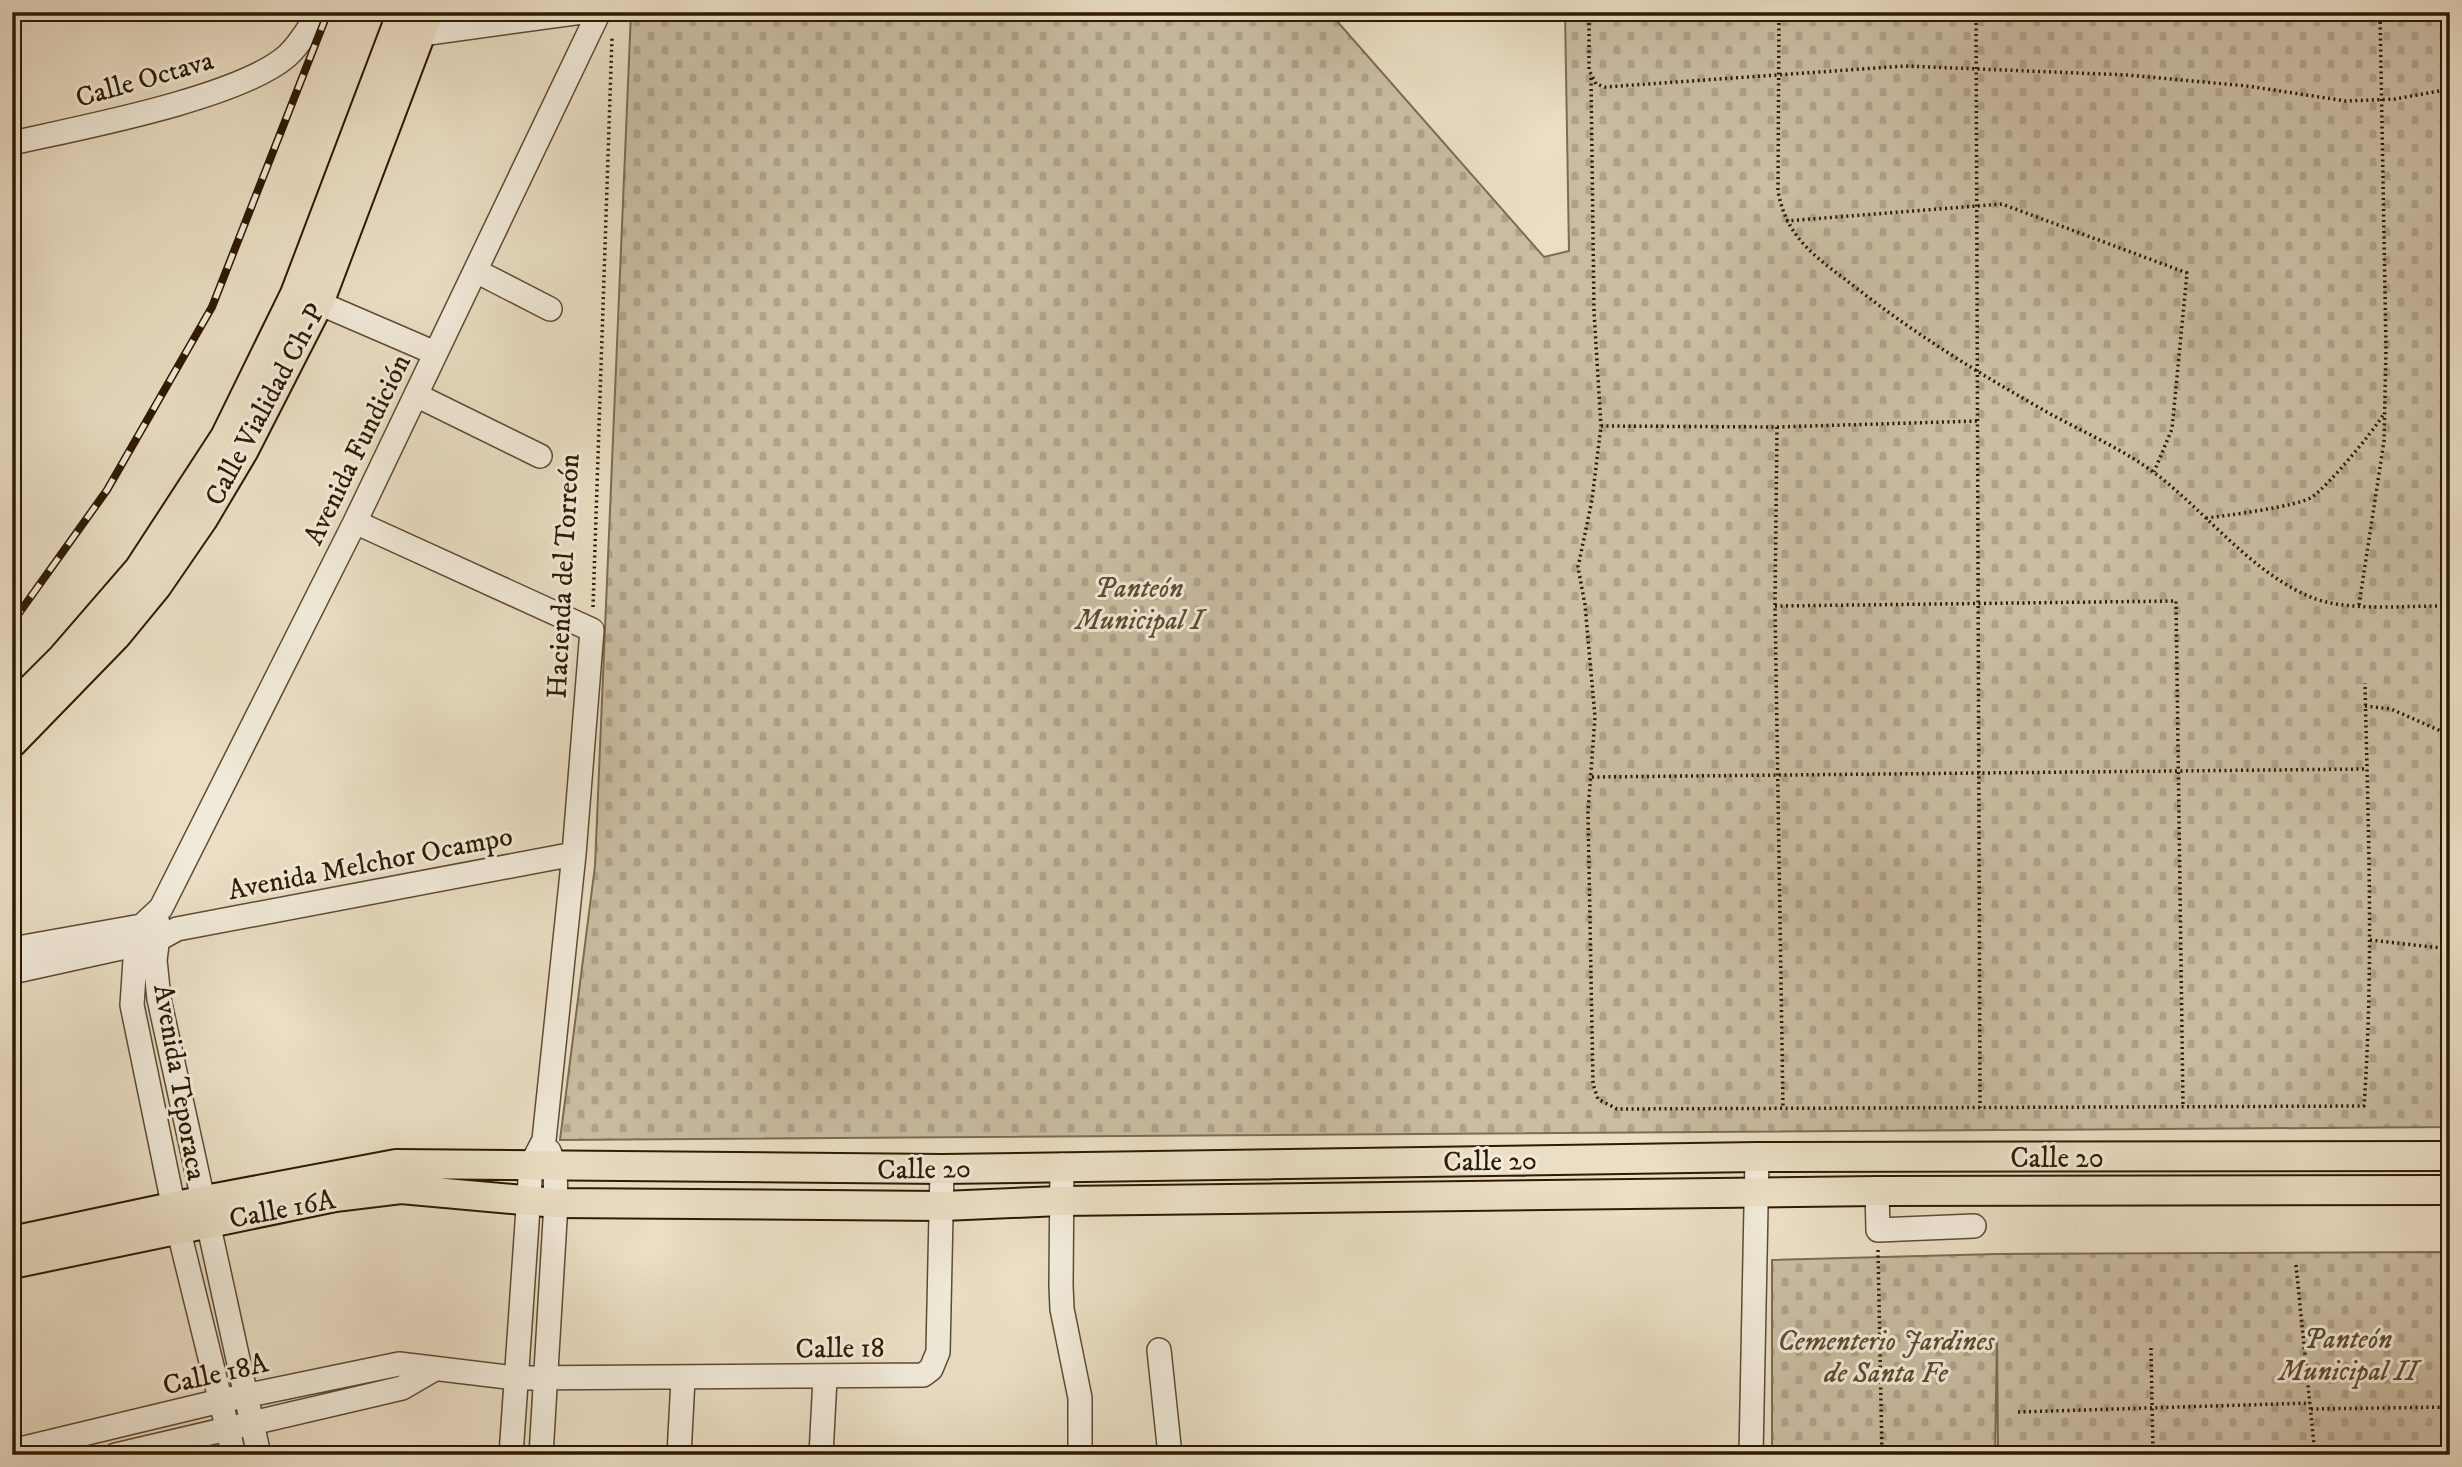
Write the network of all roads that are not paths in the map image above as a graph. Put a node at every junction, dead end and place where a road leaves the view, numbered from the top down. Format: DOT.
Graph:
graph roads {
  1 [pos="319,12"];
  2 [pos="582,12"];
  3 [pos="606,21"];
  4 [pos="411,24"];
  5 [pos="12,143"];
  6 [pos="476,271"];
  7 [pos="307,299"];
  8 [pos="550,309"];
  9 [pos="435,353"];
  10 [pos="416,395"];
  11 [pos="540,456"];
  12 [pos="355,522"];
  13 [pos="12,708"];
  14 [pos="12,743"];
  15 [pos="575,854"];
  16 [pos="156,928"];
  17 [pos="12,949"];
  18 [pos="12,972"];
  19 [pos="2450,1156"];
  20 [pos="1757,1157"];
  21 [pos="1982,1158"];
  22 [pos="1422,1161"];
  23 [pos="1062,1165"];
  24 [pos="543,1166"];
  25 [pos="763,1168"];
  26 [pos="942,1169"];
  27 [pos="2450,1190"];
  28 [pos="1877,1191"];
  29 [pos="1982,1192"];
  30 [pos="1758,1195"];
  31 [pos="1419,1199"];
  32 [pos="1060,1201"];
  33 [pos="542,1202"];
  34 [pos="762,1204"];
  35 [pos="943,1206"];
  36 [pos="207,1211"];
  37 [pos="176,1217"];
  38 [pos="1974,1226"];
  39 [pos="12,1241"];
  40 [pos="12,1264"];
  41 [pos="1159,1350"];
  42 [pos="433,1370"];
  43 [pos="546,1377"];
  44 [pos="514,1378"];
  45 [pos="825,1378"];
  46 [pos="683,1379"];
  47 [pos="244,1396"];
  48 [pos="220,1401"];
  49 [pos="252,1422"];
  50 [pos="229,1429"];
  51 [pos="12,1451"];
  52 [pos="116,1455"];
  53 [pos="234,1455"];
  54 [pos="259,1455"];
  55 [pos="511,1455"];
  56 [pos="541,1455"];
  57 [pos="679,1455"];
  58 [pos="821,1455"];
  59 [pos="1080,1455"];
  60 [pos="1170,1455"];
  61 [pos="1751,1455"];
  1 -- 5 [label="street, Calle Octava"];
  2 -- 4 [label="street"];
  3 -- 6 [label="street, Avenida Fundición"];
  4 -- 7 [label="main road, Calle Vialidad Ch-P"];
  6 -- 8 [label="street"];
  6 -- 9 [label="street, Avenida Fundición"];
  7 -- 9 [label="street"];
  7 -- 13 [label="main road, Calle Vialidad Ch-P"];
  7 -- 14 [label="main road, Calle Vialidad Ch-P"];
  9 -- 10 [label="street, Avenida Fundición"];
  10 -- 11 [label="street"];
  10 -- 12 [label="street, Avenida Fundición"];
  12 -- 15 [label="street, Hacienda del Torreón"];
  12 -- 16 [label="street, Avenida Fundición"];
  15 -- 16 [label="street, Avenida Melchor Ocampo"];
  15 -- 24 [label="street, Hacienda del Torreón"];
  16 -- 17 [label="street, Avenida Melchor Ocampo"];
  16 -- 18 [label="street, Avenida Melchor Ocampo"];
  16 -- 36 [label="street, Avenida Teporaca"];
  16 -- 37 [label="street, Avenida Teporaca"];
  19 -- 21 [label="main road, Calle 20"];
  20 -- 21 [label="main road, Calle 20"];
  20 -- 22 [label="main road, Calle 20"];
  20 -- 30 [label="street"];
  21 -- 29 [label="main road"];
  22 -- 23 [label="main road, Calle 20"];
  22 -- 31 [label="main road"];
  23 -- 26 [label="main road, Calle 20"];
  23 -- 32 [label="street"];
  24 -- 25 [label="main road, Calle 20"];
  24 -- 33 [label="street"];
  24 -- 36 [label="main road, Calle 16A"];
  25 -- 26 [label="main road, Calle 20"];
  25 -- 34 [label="main road"];
  26 -- 35 [label="street, Calle 18"];
  27 -- 29 [label="main road, Calle 20"];
  28 -- 29 [label="main road, Calle 20"];
  28 -- 30 [label="main road, Calle 20"];
  28 -- 38 [label="street"];
  30 -- 31 [label="main road, Calle 20"];
  30 -- 61 [label="street"];
  31 -- 32 [label="main road, Calle 20"];
  32 -- 35 [label="main road, Calle 20"];
  32 -- 59 [label="street"];
  33 -- 34 [label="main road, Calle 20"];
  33 -- 36 [label="main road, Calle 16A"];
  33 -- 43 [label="street"];
  33 -- 44 [label="street"];
  34 -- 35 [label="main road, Calle 20"];
  35 -- 45 [label="street, Calle 18"];
  36 -- 37 [label="main road, Calle 16A"];
  36 -- 47 [label="street, Avenida Teporaca"];
  37 -- 39 [label="main road, Calle 16A"];
  37 -- 40 [label="main road, Calle 16A"];
  37 -- 48 [label="street, Avenida Teporaca"];
  41 -- 60 [label="street"];
  42 -- 44 [label="street, Calle 18A"];
  42 -- 47 [label="street, Calle 18A"];
  42 -- 49 [label="street, Calle 18A"];
  43 -- 44 [label="street, Calle 18A"];
  43 -- 46 [label="street, Calle 18"];
  43 -- 56 [label="street"];
  44 -- 55 [label="street"];
  45 -- 46 [label="street, Calle 18"];
  45 -- 58 [label="street"];
  46 -- 57 [label="street"];
  47 -- 48 [label="street, Calle 18A"];
  47 -- 49 [label="street, Avenida Teporaca"];
  48 -- 50 [label="street, Avenida Teporaca"];
  48 -- 51 [label="street, Calle 18A"];
  49 -- 50 [label="street, Calle 18A"];
  49 -- 54 [label="street, Avenida Teporaca"];
  50 -- 52 [label="street, Calle 18A"];
  50 -- 53 [label="street, Avenida Teporaca"];
}
